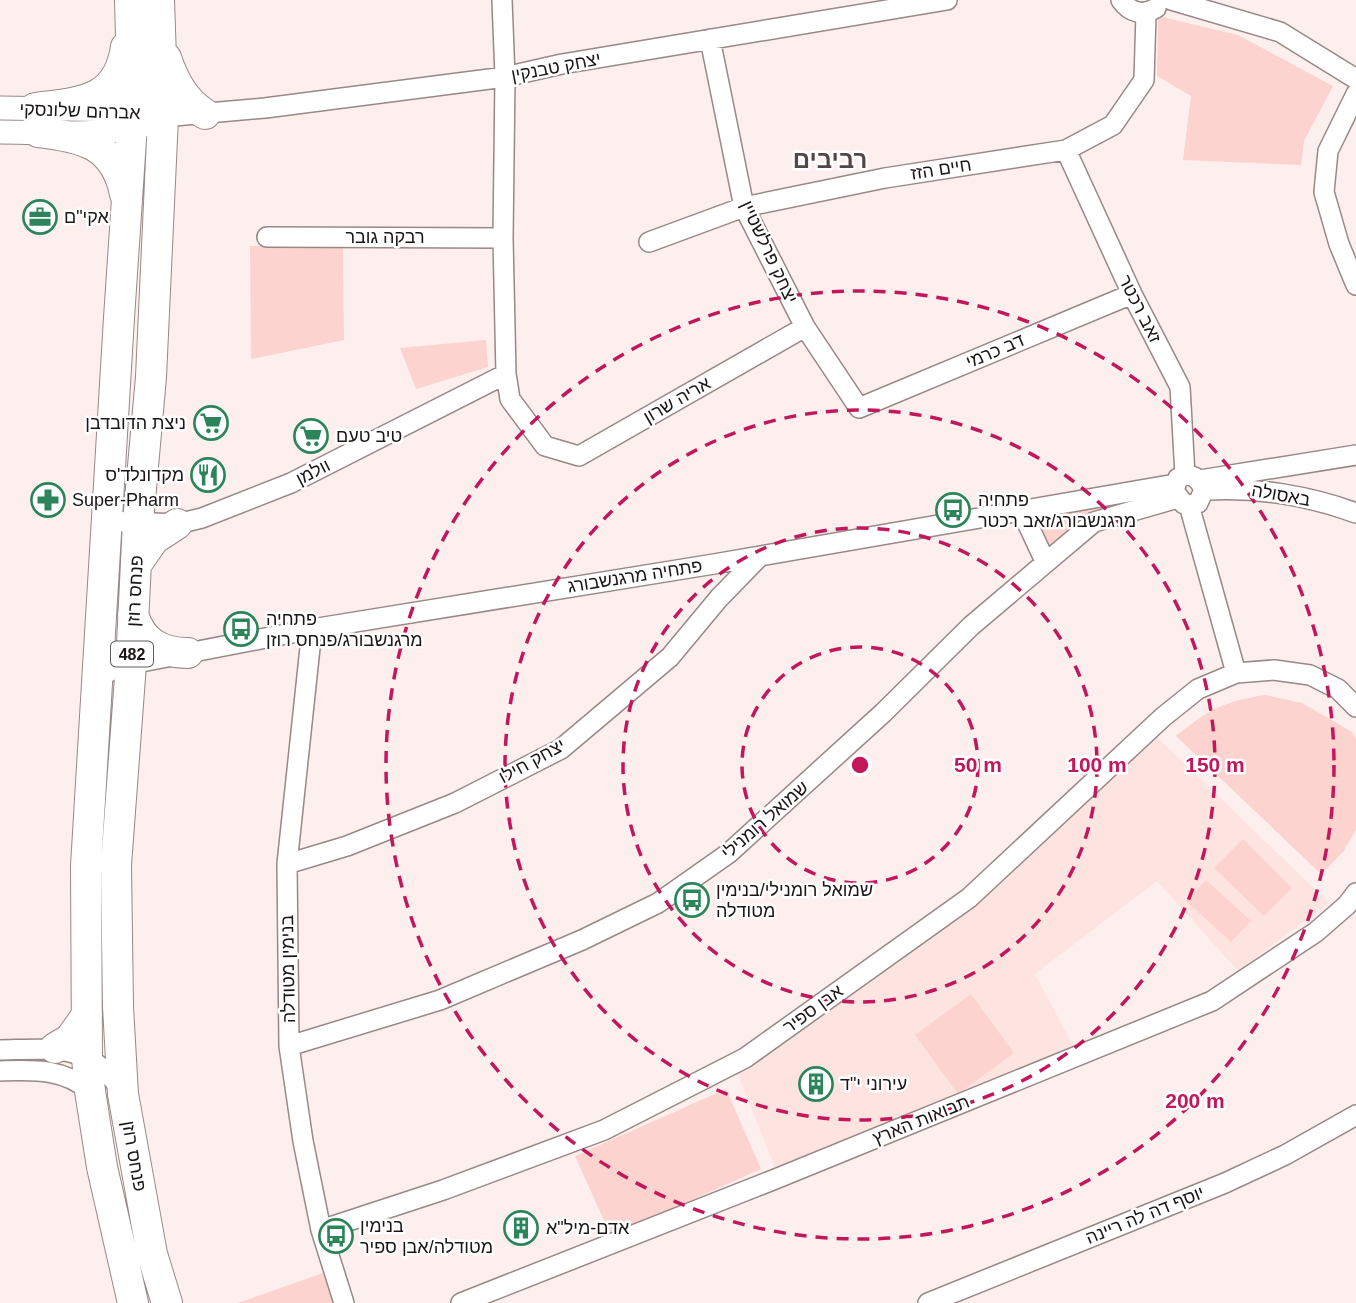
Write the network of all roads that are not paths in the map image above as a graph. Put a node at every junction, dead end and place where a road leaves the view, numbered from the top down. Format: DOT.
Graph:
graph roads {
  1 [pos="159,0"];
  2 [pos="502,0"];
  3 [pos="947,0"];
  4 [pos="1121,0"];
  5 [pos="1162,0"];
  6 [pos="1171,0"];
  7 [pos="130,6"];
  8 [pos="1146,13"];
  9 [pos="710,39"];
  10 [pos="161,42"];
  11 [pos="505,77"];
  12 [pos="1356,79"];
  13 [pos="1356,94"];
  14 [pos="0,108"];
  15 [pos="201,115"];
  16 [pos="163,117"];
  17 [pos="36,120"];
  18 [pos="133,120"];
  19 [pos="0,132"];
  20 [pos="1066,150"];
  21 [pos="159,186"];
  22 [pos="127,205"];
  23 [pos="744,207"];
  24 [pos="267,237"];
  25 [pos="503,238"];
  26 [pos="649,242"];
  27 [pos="1356,285"];
  28 [pos="1132,294"];
  29 [pos="805,327"];
  30 [pos="506,374"];
  31 [pos="859,408"];
  32 [pos="1356,455"];
  33 [pos="1188,489"];
  34 [pos="1022,512"];
  35 [pos="1356,513"];
  36 [pos="107,520"];
  37 [pos="138,522"];
  38 [pos="177,524"];
  39 [pos="760,556"];
  40 [pos="1045,561"];
  41 [pos="713,564"];
  42 [pos="136,565"];
  43 [pos="719,598"];
  44 [pos="133,614"];
  45 [pos="312,629"];
  46 [pos="188,653"];
  47 [pos="131,664"];
  48 [pos="1236,673"];
  49 [pos="99,678"];
  50 [pos="1356,707"];
  51 [pos="287,864"];
  52 [pos="1353,904"];
  53 [pos="88,1014"];
  54 [pos="289,1046"];
  55 [pos="41,1049"];
  56 [pos="0,1050"];
  57 [pos="88,1058"];
  58 [pos="0,1071"];
  59 [pos="90,1091"];
  60 [pos="123,1094"];
  61 [pos="1356,1115"];
  62 [pos="321,1230"];
  63 [pos="133,1303"];
  64 [pos="167,1303"];
  65 [pos="344,1303"];
  66 [pos="461,1303"];
  67 [pos="928,1303"];
  1 -- 10 [label="main road, פנחס רוזן / 482"];
  2 -- 11 [label="street"];
  3 -- 9 [label="street, יצחק טבנקין"];
  4 -- 8 [label="street"];
  5 -- 8 [label="street"];
  6 -- 12 [label="street"];
  7 -- 17 [label="main road"];
  7 -- 18 [label="main road, פנחס רוזן / 482"];
  8 -- 20 [label="street, חיים הזז"];
  9 -- 11 [label="street, יצחק טבנקין"];
  9 -- 23 [label="street, יצחק פרלשטיין"];
  10 -- 15 [label="main road"];
  10 -- 16 [label="main road, פנחס רוזן / 482"];
  11 -- 15 [label="street, יצחק טבנקין"];
  11 -- 25 [label="street"];
  13 -- 27 [label="street"];
  14 -- 17 [label="street, אברהם שלונסקי"];
  15 -- 16 [label="street, יצחק טבנקין"];
  15 -- 21 [label="main road"];
  16 -- 18 [label="street, אברהם שלונסקי"];
  16 -- 21 [label="main road, פנחס רוזן / 482"];
  17 -- 18 [label="street, אברהם שלונסקי"];
  17 -- 19 [label="street, אברהם שלונסקי"];
  17 -- 22 [label="main road"];
  18 -- 22 [label="main road, פנחס רוזן / 482"];
  20 -- 23 [label="street, חיים הזז"];
  20 -- 28 [label="street, זאב רכטר"];
  21 -- 37 [label="main road, פנחס רוזן / 482"];
  22 -- 36 [label="main road, פנחס רוזן / 482"];
  23 -- 26 [label="street, חיים הזז"];
  23 -- 29 [label="street, יצחק פרלשטיין"];
  24 -- 25 [label="street, רבקה גובר"];
  25 -- 30 [label="street"];
  28 -- 31 [label="street, דב כרמי"];
  28 -- 33 [label="street, זאב רכטר"];
  29 -- 30 [label="street, אריה שרון"];
  29 -- 31 [label="street, יצחק פרלשטיין"];
  30 -- 38 [label="street, וולמן"];
  32 -- 33 [label="street, פתחיה מרגנשבורג"];
  33 -- 34 [label="street, פתחיה מרגנשבורג"];
  33 -- 35 [label="street, באסולה"];
  33 -- 40 [label="street, שמואל רומנילי"];
  33 -- 48 [label="street, זאב רכטר"];
  34 -- 39 [label="street, פתחיה מרגנשבורג"];
  34 -- 40 [label="street"];
  36 -- 37 [label="street, וולמן"];
  36 -- 49 [label="main road, פנחס רוזן / 482"];
  37 -- 38 [label="street, וולמן"];
  37 -- 42 [label="main road, פנחס רוזן / 482"];
  38 -- 42 [label="main road"];
  39 -- 41 [label="street, פתחיה מרגנשבורג"];
  39 -- 43 [label="street, יצחק חילו"];
  40 -- 54 [label="street, שמואל רומנילי"];
  41 -- 43 [label="street"];
  41 -- 45 [label="street, פתחיה מרגנשבורג"];
  42 -- 44 [label="main road, פנחס רוזן / 482"];
  43 -- 51 [label="street, יצחק חילו"];
  44 -- 46 [label="main road"];
  44 -- 47 [label="main road, פנחס רוזן / 482"];
  45 -- 46 [label="street, פתחיה מרגנשבורג"];
  45 -- 51 [label="street, בנימין מטודלה"];
  46 -- 47 [label="street, פתחיה מרגנשבורג"];
  47 -- 49 [label="street, פתחיה מרגנשבורג"];
  47 -- 60 [label="main road, פנחס רוזן / 482"];
  48 -- 50 [label="street"];
  48 -- 62 [label="street, אבן ספיר"];
  49 -- 53 [label="main road, פנחס רוזן / 482"];
  51 -- 54 [label="street, בנימין מטודלה"];
  52 -- 66 [label="street, תבואות הארץ"];
  53 -- 55 [label="main road"];
  53 -- 57 [label="main road, פנחס רוזן / 482"];
  54 -- 62 [label="street, בנימין מטודלה"];
  55 -- 56 [label="street"];
  55 -- 57 [label="street"];
  57 -- 59 [label="main road, פנחס רוזן / 482"];
  57 -- 60 [label="street"];
  58 -- 59 [label="street"];
  59 -- 63 [label="main road, פנחס רוזן / 482"];
  60 -- 64 [label="main road, פנחס רוזן / 482"];
  61 -- 67 [label="street, יוסף דה לה ריינה"];
  62 -- 65 [label="street, בנימין מטודלה"];
}
